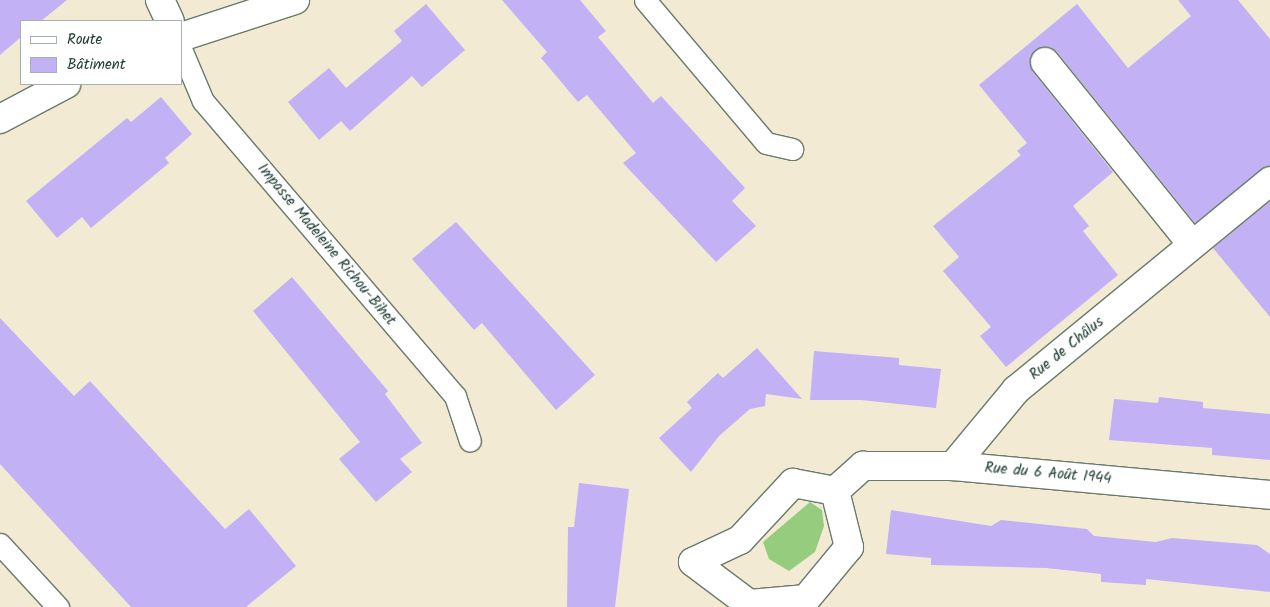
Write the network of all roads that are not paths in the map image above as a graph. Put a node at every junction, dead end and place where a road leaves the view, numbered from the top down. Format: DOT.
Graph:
graph roads {
  1 [pos="160,0"];
  2 [pos="295,0"];
  3 [pos="645,0"];
  4 [pos="170,20"];
  5 [pos="182,37"];
  6 [pos="182,51"];
  7 [pos="1045,62"];
  8 [pos="64,85"];
  9 [pos="0,119"];
  10 [pos="792,149"];
  11 [pos="1270,181"];
  12 [pos="1192,244"];
  13 [pos="470,441"];
  14 [pos="953,466"];
  15 [pos="835,491"];
  16 [pos="1270,495"];
  17 [pos="0,544"];
  18 [pos="58,607"];
  1 -- 4 [label="street"];
  2 -- 5 [label="street"];
  3 -- 10 [label="lane"];
  6 -- 13 [label="lane, Impasse Madeleine Richou-Bihet"];
  7 -- 12 [label="street"];
  8 -- 9 [label="street"];
  11 -- 12 [label="street, Rue de Châlus"];
  12 -- 14 [label="street, Rue de Châlus"];
  14 -- 15 [label="street, Rue du 6 Août 1944"];
  14 -- 16 [label="street, Rue du 6 Août 1944"];
  15 -- 15 [label="street"];
  17 -- 18 [label="lane"];
}
